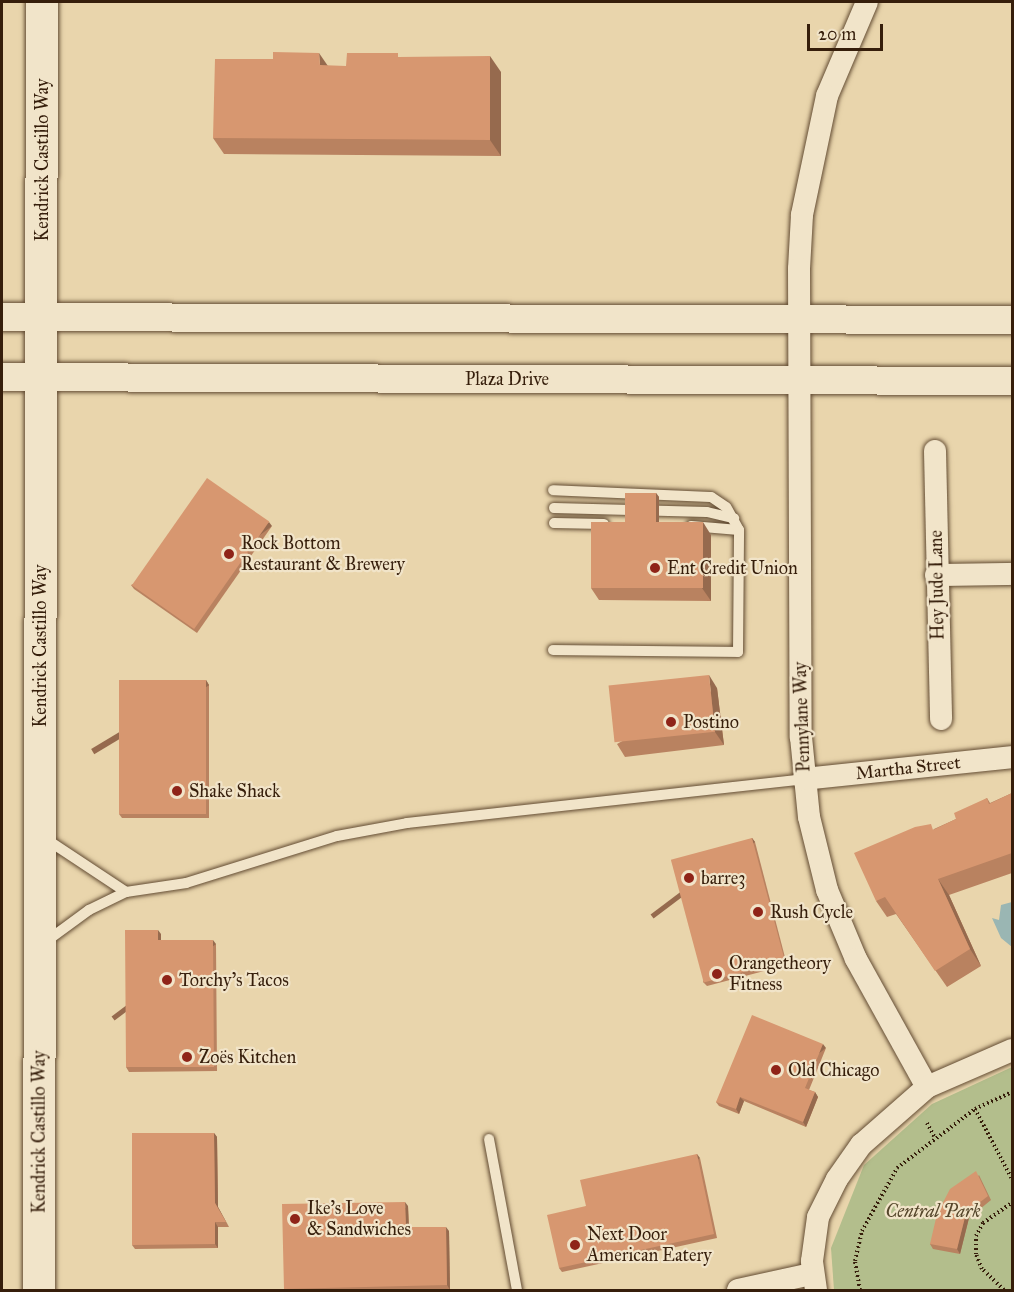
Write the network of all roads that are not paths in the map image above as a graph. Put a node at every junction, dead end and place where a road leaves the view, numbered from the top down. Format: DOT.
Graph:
graph roads {
  1 [pos="42,2"];
  2 [pos="867,2"];
  3 [pos="2,317"];
  4 [pos="42,317"];
  5 [pos="799,319"];
  6 [pos="1012,320"];
  7 [pos="2,377"];
  8 [pos="42,377"];
  9 [pos="800,381"];
  10 [pos="1012,381"];
  11 [pos="935,452"];
  12 [pos="553,490"];
  13 [pos="554,508"];
  14 [pos="734,518"];
  15 [pos="554,523"];
  16 [pos="613,524"];
  17 [pos="682,526"];
  18 [pos="739,530"];
  19 [pos="1012,574"];
  20 [pos="936,575"];
  21 [pos="553,650"];
  22 [pos="941,719"];
  23 [pos="1012,757"];
  24 [pos="804,779"];
  25 [pos="39,834"];
  26 [pos="126,891"];
  27 [pos="39,946"];
  28 [pos="1012,1050"];
  29 [pos="927,1087"];
  30 [pos="489,1139"];
  31 [pos="814,1282"];
  32 [pos="39,1290"];
  33 [pos="517,1290"];
  34 [pos="738,1290"];
  1 -- 4 [label="main road, Kendrick Castillo Way"];
  2 -- 5 [label="street, Pennylane Way"];
  3 -- 4 [label="street"];
  4 -- 5 [label="street"];
  4 -- 8 [label="main road, Kendrick Castillo Way"];
  5 -- 6 [label="street"];
  5 -- 9 [label="street, Pennylane Way"];
  7 -- 8 [label="street, Plaza Drive"];
  8 -- 9 [label="street, Plaza Drive"];
  8 -- 25 [label="main road, Kendrick Castillo Way"];
  9 -- 10 [label="street, Plaza Drive"];
  9 -- 24 [label="street, Pennylane Way"];
  11 -- 20 [label="street, Hey Jude Lane"];
  12 -- 14 [label="lane"];
  13 -- 14 [label="lane"];
  14 -- 18 [label="lane"];
  15 -- 16 [label="lane"];
  17 -- 18 [label="lane"];
  18 -- 21 [label="lane"];
  19 -- 20 [label="street"];
  20 -- 22 [label="street, Hey Jude Lane"];
  23 -- 24 [label="street, Martha Street"];
  24 -- 26 [label="lane"];
  24 -- 29 [label="street, Pennylane Way"];
  25 -- 26 [label="lane"];
  25 -- 27 [label="main road, Kendrick Castillo Way"];
  26 -- 27 [label="lane"];
  27 -- 32 [label="main road, Kendrick Castillo Way"];
  28 -- 29 [label="street"];
  29 -- 31 [label="street"];
  30 -- 33 [label="lane"];
  31 -- 34 [label="street"];
}
